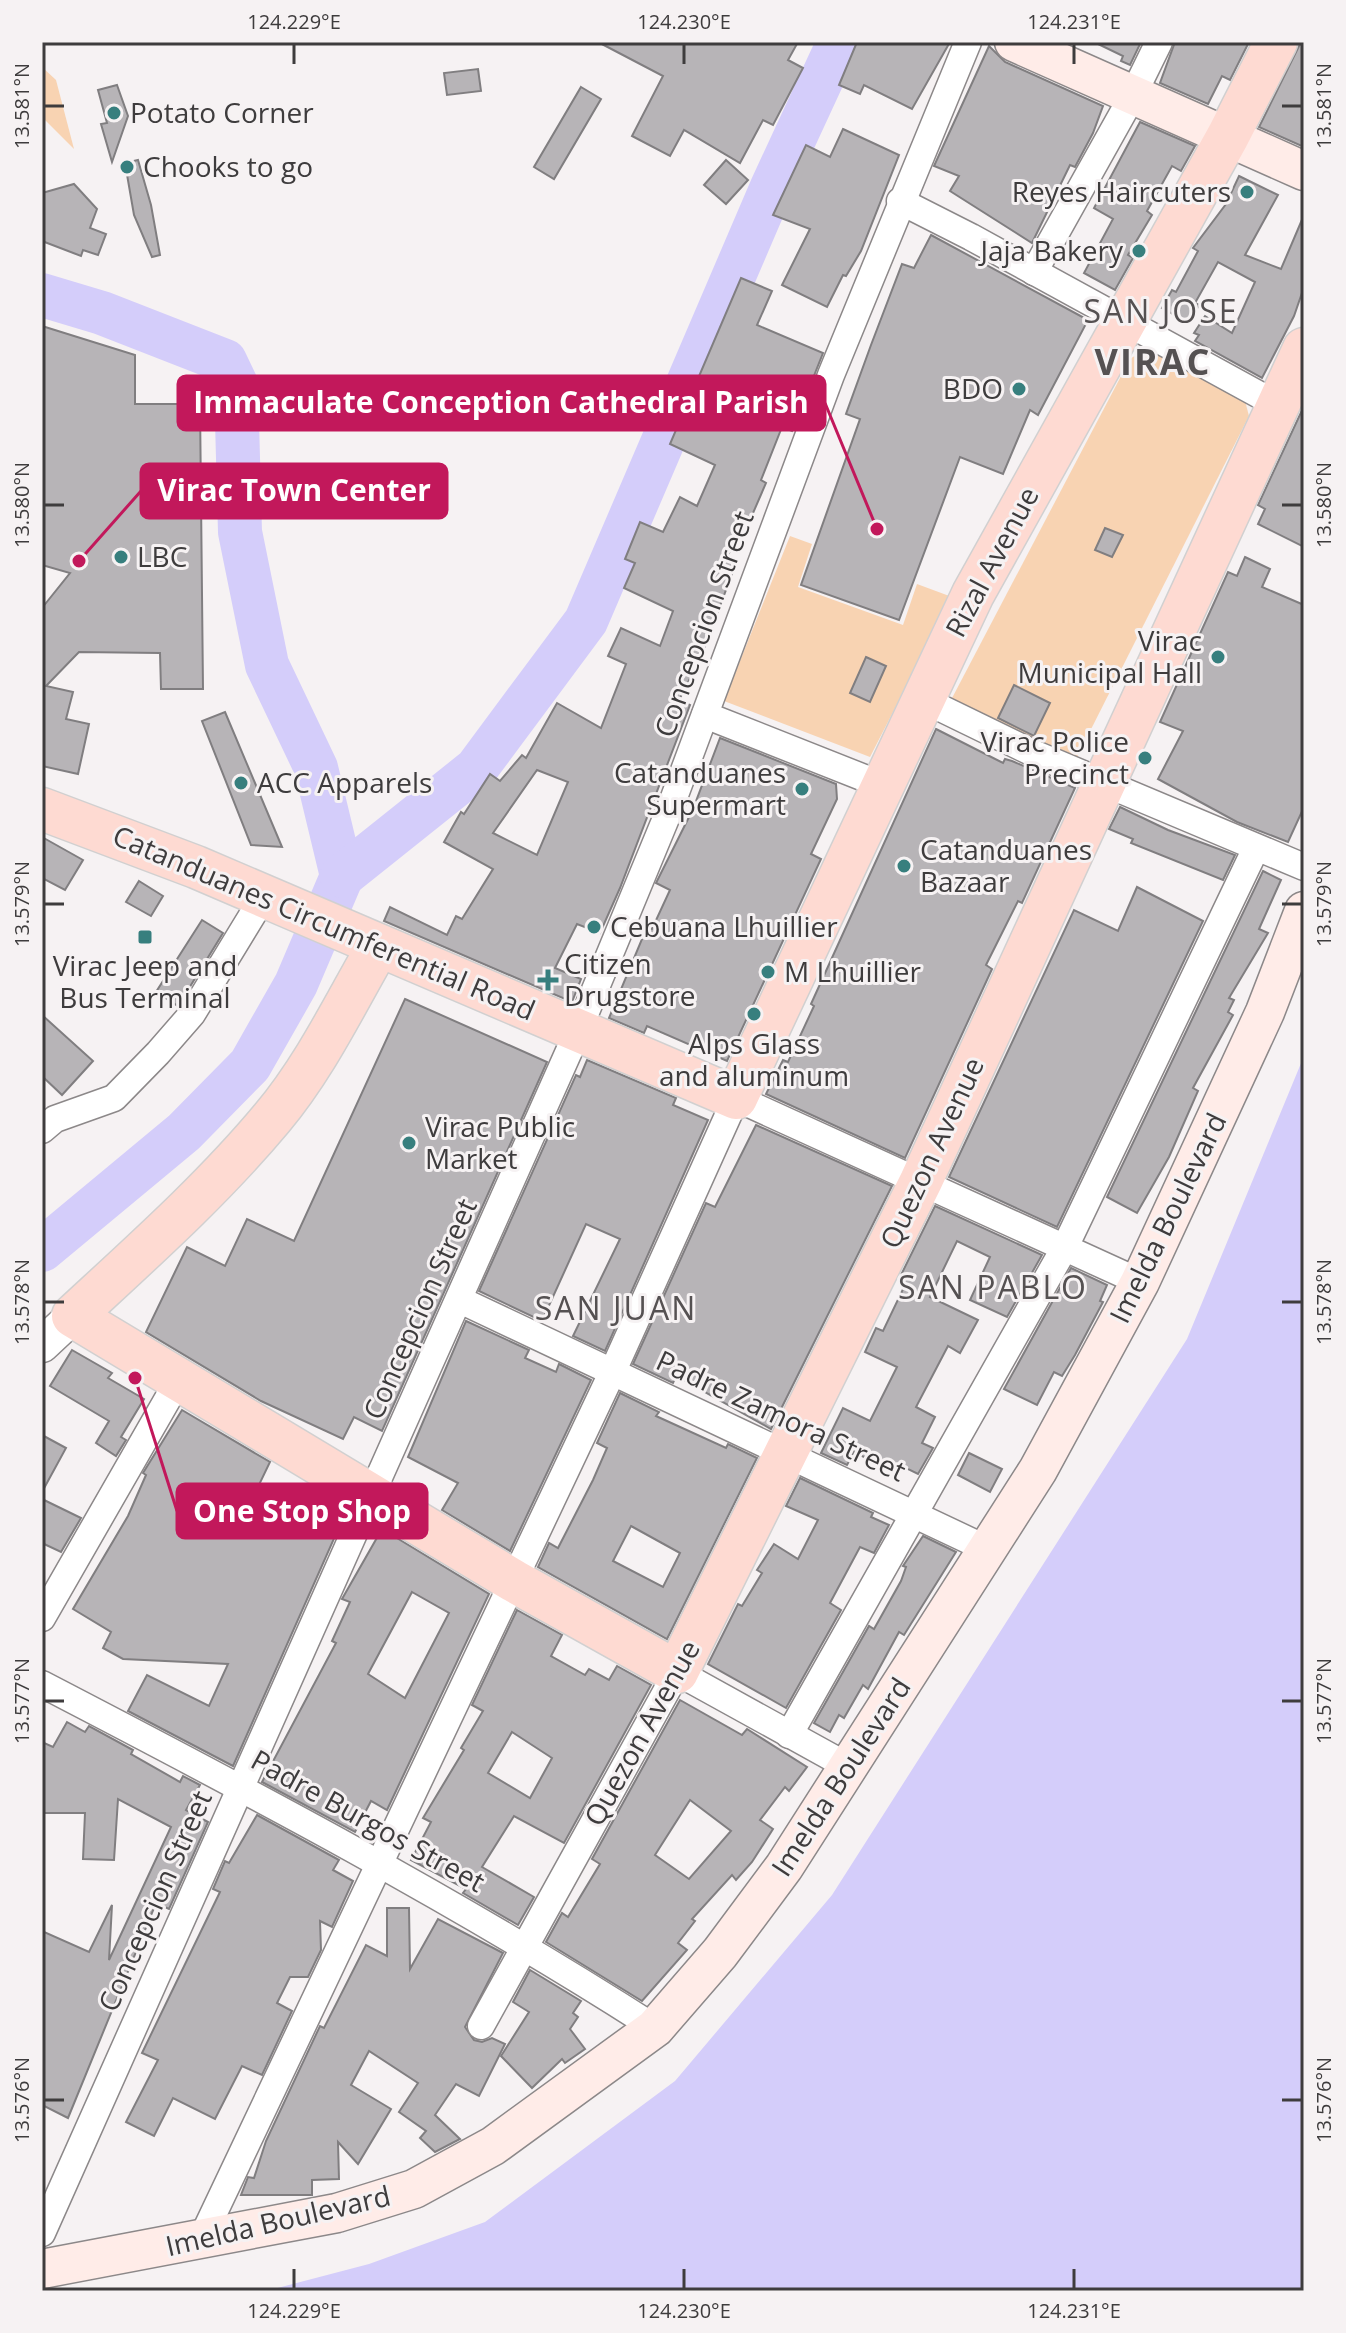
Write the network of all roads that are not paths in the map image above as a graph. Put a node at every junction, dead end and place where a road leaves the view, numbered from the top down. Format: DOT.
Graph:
graph roads {
  1 [pos="968,42"];
  2 [pos="1014,42"];
  3 [pos="1159,42"];
  4 [pos="1276,42"];
  5 [pos="1133,95"];
  6 [pos="1228,136"];
  7 [pos="1304,171"];
  8 [pos="900,201"];
  9 [pos="1034,272"];
  10 [pos="1124,321"];
  11 [pos="1294,377"];
  12 [pos="922,699"];
  13 [pos="705,715"];
  14 [pos="1102,782"];
  15 [pos="882,785"];
  16 [pos="42,809"];
  17 [pos="1256,848"];
  18 [pos="1304,867"];
  19 [pos="270,899"];
  20 [pos="1304,911"];
  21 [pos="366,941"];
  22 [pos="578,1031"];
  23 [pos="736,1098"];
  24 [pos="42,1130"];
  25 [pos="921,1181"];
  26 [pos="1065,1247"];
  27 [pos="1140,1282"];
  28 [pos="460,1300"];
  29 [pos="73,1316"];
  30 [pos="42,1345"];
  31 [pos="612,1373"];
  32 [pos="178,1381"];
  33 [pos="788,1453"];
  34 [pos="371,1492"];
  35 [pos="917,1514"];
  36 [pos="987,1549"];
  37 [pos="514,1581"];
  38 [pos="42,1618"];
  39 [pos="677,1672"];
  40 [pos="42,1684"];
  41 [pos="789,1735"];
  42 [pos="849,1767"];
  43 [pos="240,1787"];
  44 [pos="379,1864"];
  45 [pos="525,1945"];
  46 [pos="481,2026"];
  47 [pos="655,2028"];
  48 [pos="42,2233"];
  49 [pos="201,2240"];
  50 [pos="42,2269"];
  1 -- 8 [label="street, Concepcion Street"];
  2 -- 5 [label="main road"];
  3 -- 5 [label="street"];
  4 -- 6 [label="main road, Rizal Avenue"];
  5 -- 6 [label="main road"];
  5 -- 9 [label="street"];
  6 -- 7 [label="main road"];
  6 -- 10 [label="main road, Rizal Avenue"];
  8 -- 9 [label="street"];
  8 -- 13 [label="street, Concepcion Street"];
  9 -- 10 [label="street"];
  10 -- 11 [label="street"];
  10 -- 12 [label="main road, Rizal Avenue"];
  11 -- 14 [label="main road, Quezon Avenue"];
  12 -- 14 [label="street"];
  12 -- 15 [label="main road, Rizal Avenue"];
  13 -- 15 [label="street"];
  13 -- 22 [label="street, Concepcion Street"];
  14 -- 17 [label="street"];
  14 -- 25 [label="main road, Quezon Avenue"];
  15 -- 23 [label="main road, Rizal Avenue"];
  16 -- 19 [label="main road, Catanduanes Circumferential Road"];
  17 -- 18 [label="street"];
  17 -- 26 [label="street"];
  19 -- 21 [label="main road, Catanduanes Circumferential Road"];
  19 -- 24 [label="street"];
  20 -- 27 [label="main road, Imelda Boulevard"];
  21 -- 22 [label="main road, Catanduanes Circumferential Road"];
  21 -- 29 [label="main road"];
  22 -- 23 [label="main road, Catanduanes Circumferential Road"];
  22 -- 28 [label="street, Concepcion Street"];
  23 -- 25 [label="street"];
  23 -- 31 [label="street"];
  25 -- 26 [label="street"];
  25 -- 33 [label="main road, Quezon Avenue"];
  26 -- 27 [label="street"];
  26 -- 35 [label="street"];
  27 -- 36 [label="main road, Imelda Boulevard"];
  28 -- 31 [label="street, Padre Zamora Street"];
  28 -- 34 [label="street, Concepcion Street"];
  29 -- 30 [label="street"];
  29 -- 32 [label="main road"];
  31 -- 33 [label="street, Padre Zamora Street"];
  31 -- 37 [label="street"];
  32 -- 34 [label="main road"];
  32 -- 38 [label="street"];
  33 -- 35 [label="street, Padre Zamora Street"];
  33 -- 39 [label="main road, Quezon Avenue"];
  34 -- 37 [label="main road"];
  34 -- 43 [label="street, Concepcion Street"];
  35 -- 36 [label="street, Padre Zamora Street"];
  35 -- 41 [label="street"];
  36 -- 42 [label="main road, Imelda Boulevard"];
  37 -- 39 [label="main road"];
  37 -- 44 [label="street"];
  39 -- 41 [label="street"];
  39 -- 45 [label="street, Quezon Avenue"];
  40 -- 43 [label="street, Padre Burgos Street"];
  41 -- 42 [label="street"];
  42 -- 47 [label="main road, Imelda Boulevard"];
  43 -- 44 [label="street, Padre Burgos Street"];
  43 -- 48 [label="street, Concepcion Street"];
  44 -- 45 [label="street, Padre Burgos Street"];
  44 -- 49 [label="street"];
  45 -- 46 [label="street, Quezon Avenue"];
  45 -- 47 [label="street, Padre Burgos Street"];
  47 -- 49 [label="main road, Imelda Boulevard"];
  49 -- 50 [label="main road, Imelda Boulevard"];
}
